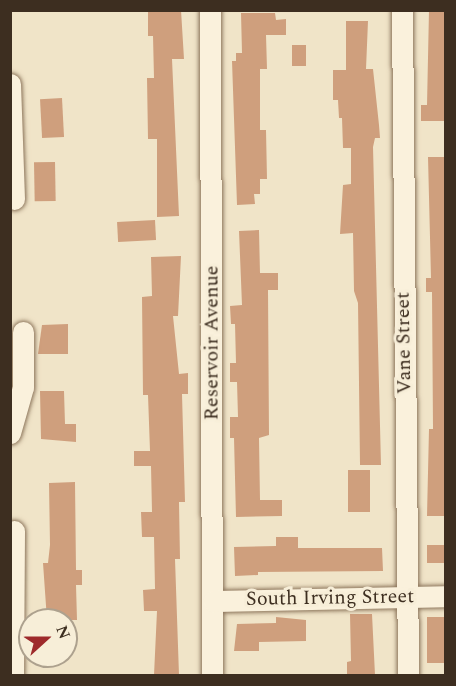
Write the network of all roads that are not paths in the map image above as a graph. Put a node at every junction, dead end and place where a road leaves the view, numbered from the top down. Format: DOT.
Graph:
graph roads {
  1 [pos="210,10"];
  2 [pos="402,10"];
  3 [pos="10,84"];
  4 [pos="11,115"];
  5 [pos="14,199"];
  6 [pos="23,333"];
  7 [pos="10,433"];
  8 [pos="14,531"];
  9 [pos="406,596"];
  10 [pos="446,596"];
  11 [pos="214,601"];
  12 [pos="13,675"];
  13 [pos="212,675"];
  14 [pos="408,675"];
  1 -- 11 [label="street, Reservoir Avenue"];
  2 -- 9 [label="street, Vane Street"];
  3 -- 4 [label="street"];
  4 -- 5 [label="street"];
  6 -- 7 [label="street"];
  8 -- 12 [label="street"];
  9 -- 10 [label="street, South Irving Street"];
  9 -- 11 [label="street, South Irving Street"];
  9 -- 14 [label="street, Vane Street"];
  11 -- 13 [label="street, Reservoir Avenue"];
}
